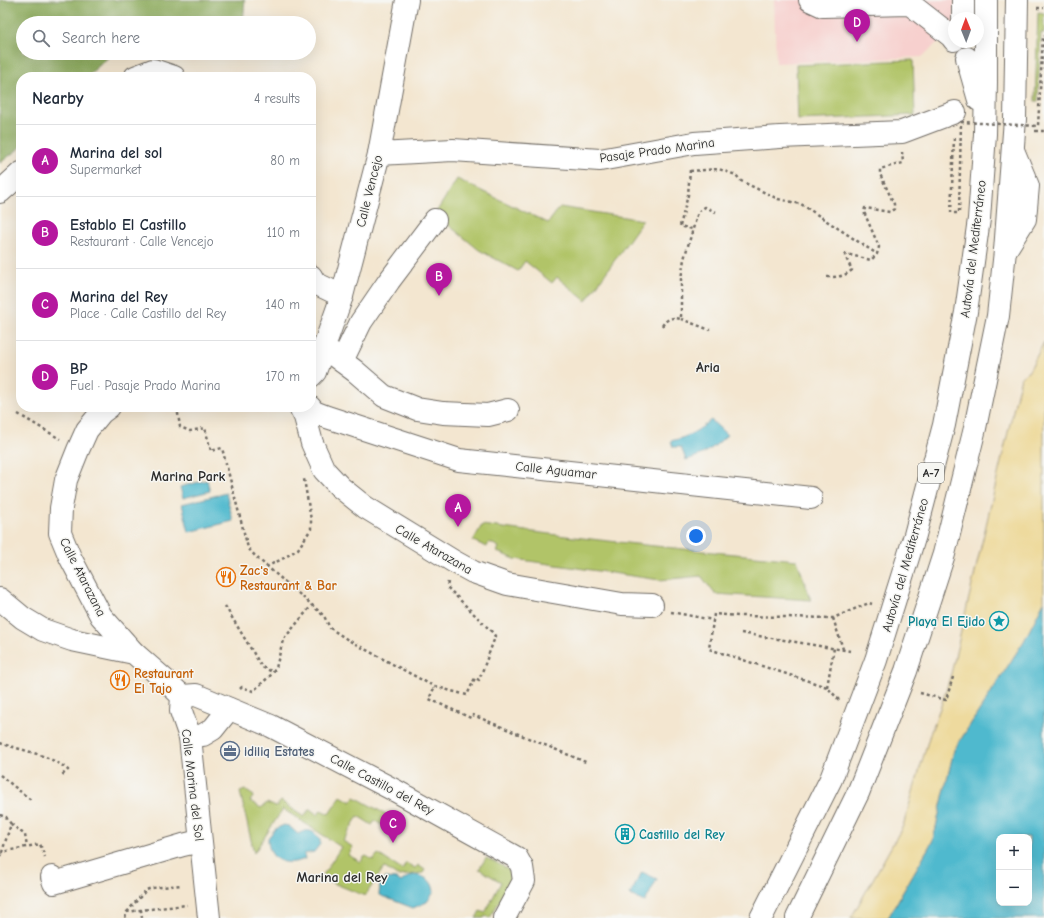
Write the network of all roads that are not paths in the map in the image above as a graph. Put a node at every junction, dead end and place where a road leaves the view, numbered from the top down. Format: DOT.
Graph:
graph roads {
  1 [pos="407,0"];
  2 [pos="810,0"];
  3 [pos="963,0"];
  4 [pos="986,0"];
  5 [pos="1017,0"];
  6 [pos="908,2"];
  7 [pos="963,12"];
  8 [pos="948,34"];
  9 [pos="961,48"];
  10 [pos="147,72"];
  11 [pos="158,72"];
  12 [pos="968,118"];
  13 [pos="379,154"];
  14 [pos="16,178"];
  15 [pos="0,192"];
  16 [pos="435,220"];
  17 [pos="316,284"];
  18 [pos="342,296"];
  19 [pos="324,348"];
  20 [pos="342,361"];
  21 [pos="316,369"];
  22 [pos="508,410"];
  23 [pos="102,412"];
  24 [pos="302,412"];
  25 [pos="314,412"];
  26 [pos="810,498"];
  27 [pos="0,599"];
  28 [pos="652,605"];
  29 [pos="134,653"];
  30 [pos="182,696"];
  31 [pos="229,709"];
  32 [pos="190,737"];
  33 [pos="200,841"];
  34 [pos="52,876"];
  35 [pos="209,918"];
  36 [pos="504,918"];
  37 [pos="761,918"];
  38 [pos="797,918"];
  1 -- 13 [label="main road, Calle Vencejo"];
  2 -- 6 [label="main road"];
  3 -- 7 [label="main road"];
  4 -- 12 [label="main road, Autovía del Mediterráneo / A-7"];
  5 -- 38 [label="main road, A-7"];
  6 -- 8 [label="main road"];
  9 -- 12 [label="main road"];
  10 -- 11 [label="main road"];
  12 -- 13 [label="main road, Pasaje Prado Marina"];
  12 -- 37 [label="main road, Autovía del Mediterráneo / A-7"];
  13 -- 18 [label="main road, Calle Vencejo"];
  14 -- 15 [label="main road"];
  16 -- 20 [label="main road"];
  17 -- 18 [label="main road"];
  18 -- 19 [label="main road, Calle Vencejo"];
  19 -- 20 [label="main road"];
  19 -- 21 [label="main road, Calle Vencejo"];
  20 -- 22 [label="main road"];
  23 -- 29 [label="main road, Calle Atarazana"];
  24 -- 28 [label="main road, Calle Atarazana"];
  25 -- 26 [label="main road, Calle Aguamar"];
  27 -- 29 [label="main road"];
  29 -- 30 [label="main road"];
  30 -- 31 [label="main road, Calle Castillo del Rey"];
  30 -- 32 [label="main road, Calle Marina del Sol"];
  31 -- 32 [label="main road"];
  31 -- 36 [label="main road, Calle Castillo del Rey"];
  32 -- 33 [label="main road, Calle Marina del Sol"];
  33 -- 34 [label="main road"];
  33 -- 35 [label="main road, Calle Marina del Sol"];
}
